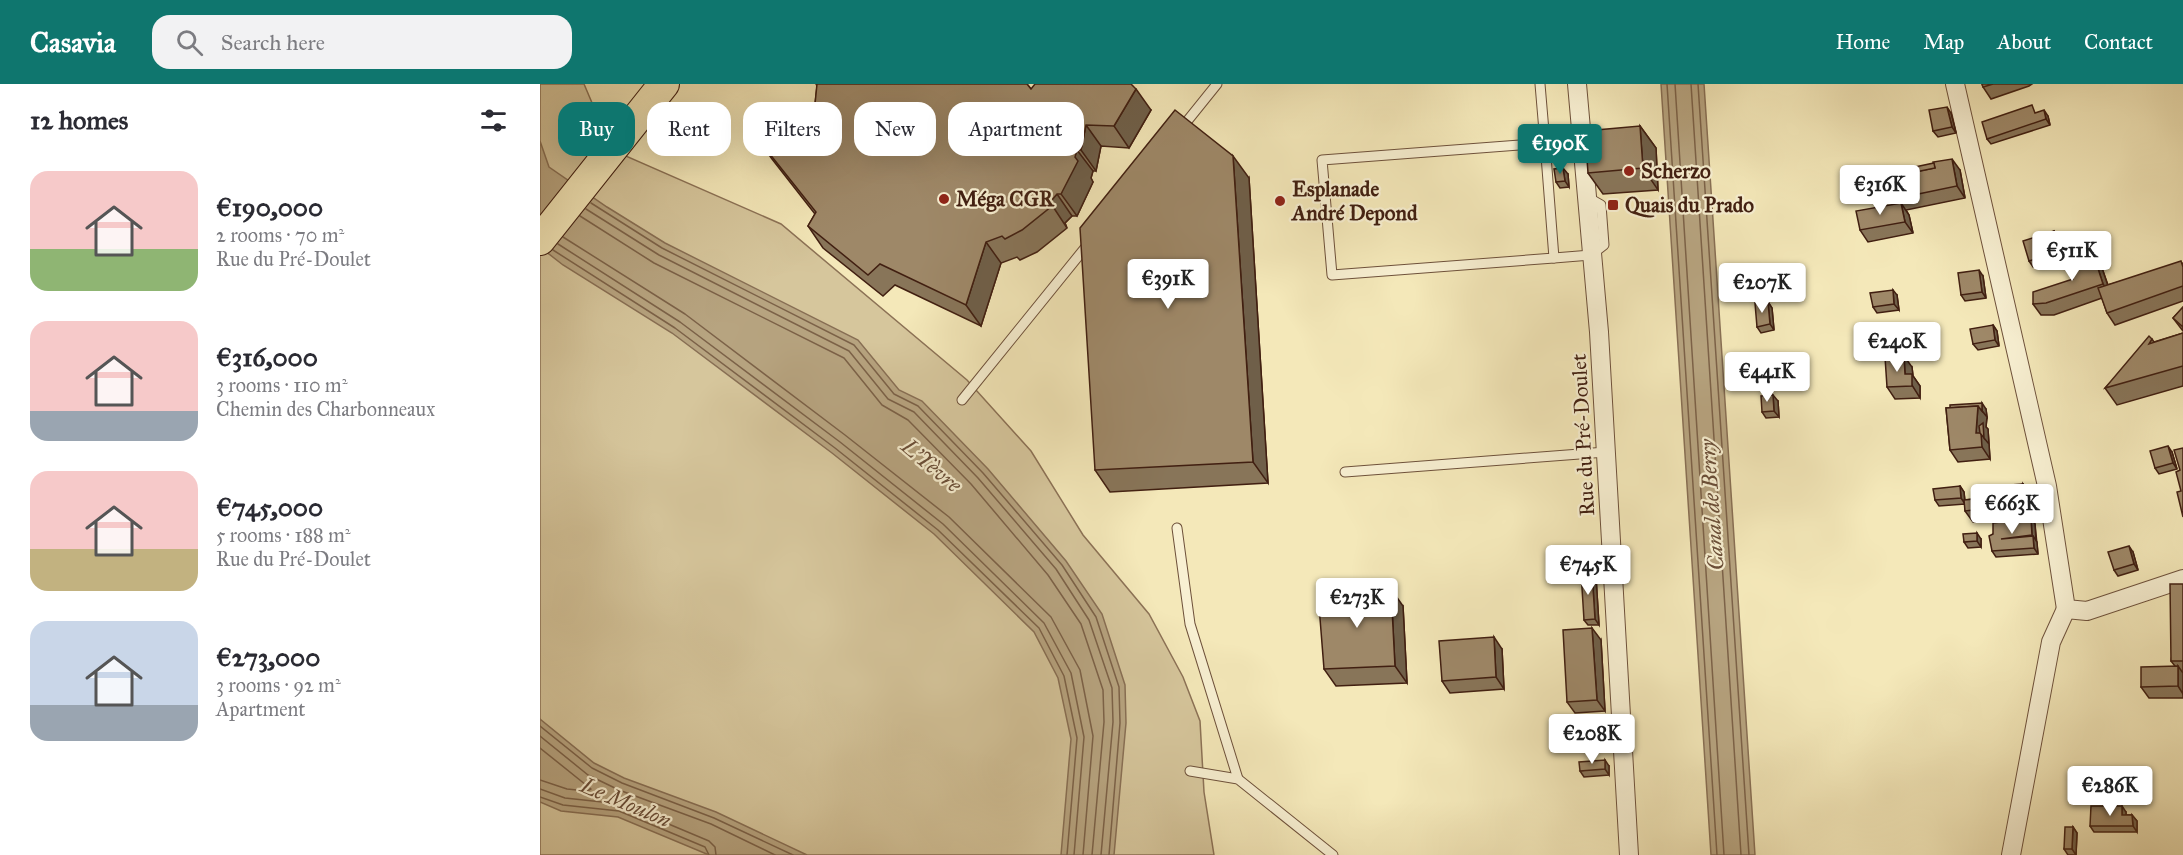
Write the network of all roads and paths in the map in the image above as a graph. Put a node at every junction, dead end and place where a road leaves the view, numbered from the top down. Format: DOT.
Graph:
graph roads {
  1 [pos="664,84"];
  2 [pos="1217,84"];
  3 [pos="1540,84"];
  4 [pos="1577,84"];
  5 [pos="1955,84"];
  6 [pos="1172,140"];
  7 [pos="1582,140"];
  8 [pos="1545,143"];
  9 [pos="1098,232"];
  10 [pos="540,240"];
  11 [pos="1591,255"];
  12 [pos="1554,258"];
  13 [pos="962,400"];
  14 [pos="1606,453"];
  15 [pos="1344,472"];
  16 [pos="1177,528"];
  17 [pos="2183,579"];
  18 [pos="2066,609"];
  19 [pos="1190,771"];
  20 [pos="1238,779"];
  21 [pos="1334,855"];
  22 [pos="1629,855"];
  23 [pos="2011,855"];
  1 -- 10 [label="main road"];
  2 -- 6 [label="lane"];
  3 -- 8 [label="lane"];
  4 -- 7 [label="street, Rue du Pré-Doulet"];
  5 -- 18 [label="street"];
  7 -- 8 [label="lane"];
  7 -- 11 [label="street, Rue du Pré-Doulet"];
  8 -- 12 [label="lane"];
  8 -- 12 [label="lane"];
  9 -- 13 [label="lane"];
  11 -- 12 [label="lane"];
  11 -- 14 [label="street, Rue du Pré-Doulet"];
  14 -- 15 [label="lane"];
  14 -- 22 [label="street, Rue du Pré-Doulet"];
  16 -- 20 [label="lane"];
  17 -- 18 [label="street"];
  18 -- 23 [label="street"];
  19 -- 20 [label="lane"];
  20 -- 21 [label="lane"];
}
